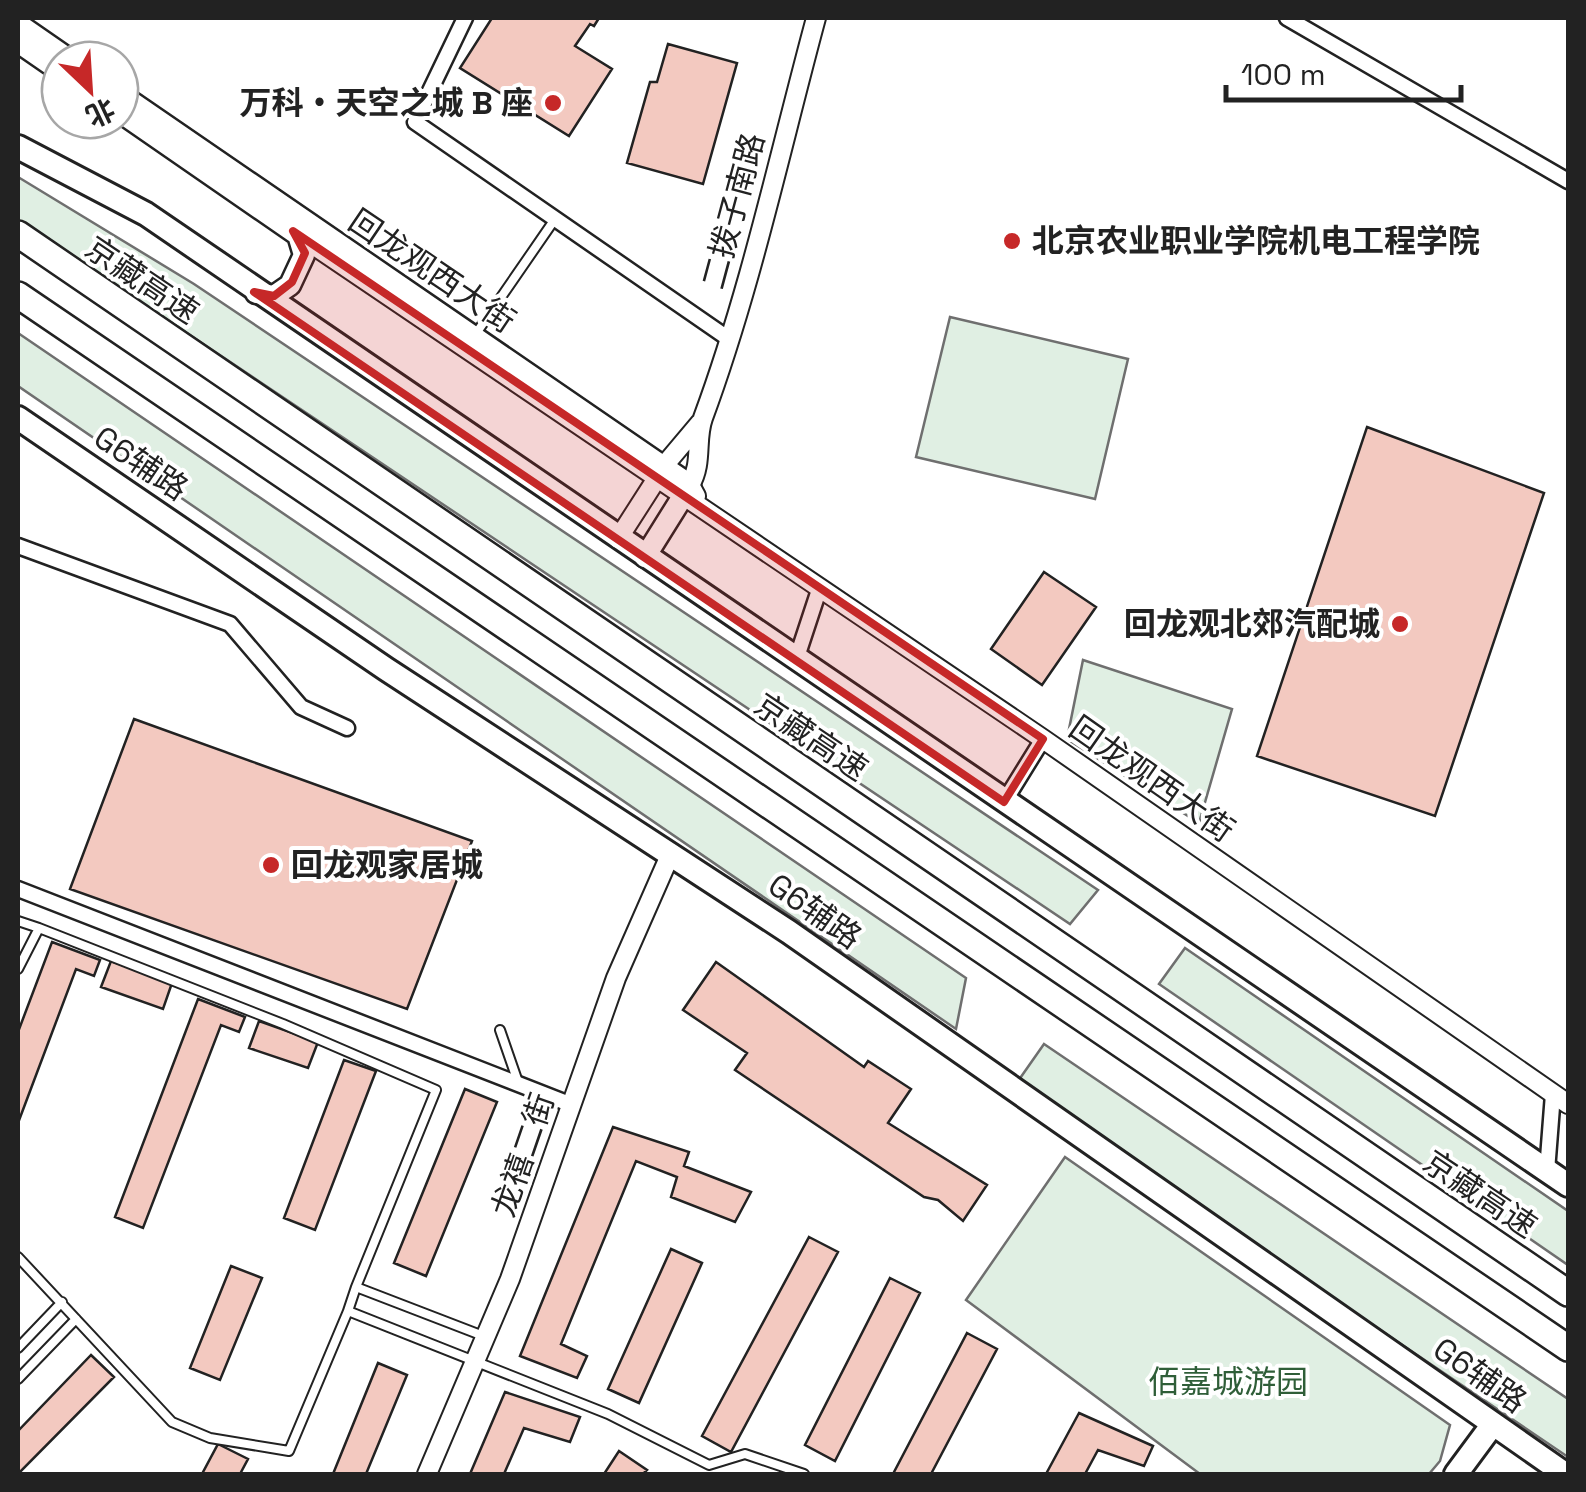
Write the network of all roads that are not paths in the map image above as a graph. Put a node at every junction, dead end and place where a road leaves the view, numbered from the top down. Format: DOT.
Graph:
graph roads {
  1 [pos="465,18"];
  2 [pos="816,18"];
  3 [pos="1287,18"];
  4 [pos="18,24"];
  5 [pos="41,40"];
  6 [pos="18,42"];
  7 [pos="40,57"];
  8 [pos="140,108"];
  9 [pos="140,126"];
  10 [pos="18,148"];
  11 [pos="1568,182"];
  12 [pos="555,219"];
  13 [pos="293,231"];
  14 [pos="18,234"];
  15 [pos="254,292"];
  16 [pos="18,296"];
  17 [pos="474,336"];
  18 [pos="729,339"];
  19 [pos="18,418"];
  20 [pos="703,418"];
  21 [pos="661,473"];
  22 [pos="691,496"];
  23 [pos="618,539"];
  24 [pos="18,546"];
  25 [pos="645,558"];
  26 [pos="820,587"];
  27 [pos="796,660"];
  28 [pos="348,728"];
  29 [pos="1043,739"];
  30 [pos="1004,802"];
  31 [pos="672,853"];
  32 [pos="18,890"];
  33 [pos="18,921"];
  34 [pos="39,928"];
  35 [pos="18,969"];
  36 [pos="500,1030"];
  37 [pos="519,1084"];
  38 [pos="1561,1099"];
  39 [pos="572,1105"];
  40 [pos="1548,1171"];
  41 [pos="1568,1185"];
  42 [pos="18,1257"];
  43 [pos="356,1287"];
  44 [pos="1568,1294"];
  45 [pos="62,1302"];
  46 [pos="348,1311"];
  47 [pos="76,1319"];
  48 [pos="486,1336"];
  49 [pos="18,1348"];
  50 [pos="1568,1348"];
  51 [pos="475,1362"];
  52 [pos="18,1380"];
  53 [pos="1493,1424"];
  54 [pos="1561,1473"];
  55 [pos="427,1474"];
  56 [pos="804,1474"];
  57 [pos="1456,1474"];
  1 -- 12 [label="street"];
  2 -- 18 [label="street, 二拨子南路"];
  3 -- 11 [label="street"];
  4 -- 5 [label="main road"];
  6 -- 7 [label="main road"];
  8 -- 17 [label="main road, 回龙观西大街"];
  9 -- 13 [label="main road, 回龙观西大街"];
  10 -- 15 [label="main road"];
  12 -- 17 [label="lane"];
  12 -- 18 [label="street"];
  13 -- 15 [label="main road"];
  13 -- 21 [label="street, 回龙观西大街"];
  14 -- 44 [label="highway, 京藏高速"];
  15 -- 23 [label="main road"];
  16 -- 50 [label="highway"];
  17 -- 21 [label="main road, 回龙观西大街"];
  18 -- 20 [label="street, 二拨子南路"];
  19 -- 31 [label="main road, G6辅路"];
  20 -- 21 [label="street, 二拨子南路"];
  20 -- 22 [label="street, 二拨子南路"];
  21 -- 22 [label="main road, 回龙观西大街"];
  21 -- 23 [label="street, 二拨子南路"];
  22 -- 25 [label="main road, 二拨子南路"];
  22 -- 26 [label="street, 回龙观西大街"];
  23 -- 25 [label="main road"];
  24 -- 28 [label="street"];
  25 -- 27 [label="main road"];
  26 -- 27 [label="street"];
  26 -- 29 [label="street, 回龙观西大街"];
  27 -- 30 [label="main road"];
  29 -- 30 [label="street"];
  29 -- 38 [label="street, 回龙观西大街"];
  30 -- 40 [label="main road"];
  31 -- 39 [label="street, 龙禧二街"];
  31 -- 53 [label="main road, G6辅路"];
  32 -- 37 [label="street"];
  33 -- 34 [label="lane"];
  34 -- 35 [label="lane"];
  34 -- 43 [label="lane"];
  36 -- 37 [label="lane"];
  37 -- 39 [label="street"];
  38 -- 40 [label="street"];
  39 -- 48 [label="street, 龙禧二街"];
  40 -- 41 [label="main road"];
  42 -- 45 [label="lane"];
  43 -- 46 [label="lane"];
  43 -- 48 [label="lane"];
  45 -- 47 [label="lane"];
  45 -- 49 [label="lane"];
  46 -- 47 [label="lane"];
  46 -- 51 [label="lane"];
  47 -- 52 [label="lane"];
  48 -- 51 [label="street, 龙禧二街"];
  51 -- 55 [label="street, 龙禧二街"];
  51 -- 56 [label="lane"];
  53 -- 54 [label="main road, G6辅路"];
  53 -- 57 [label="main road"];
}
